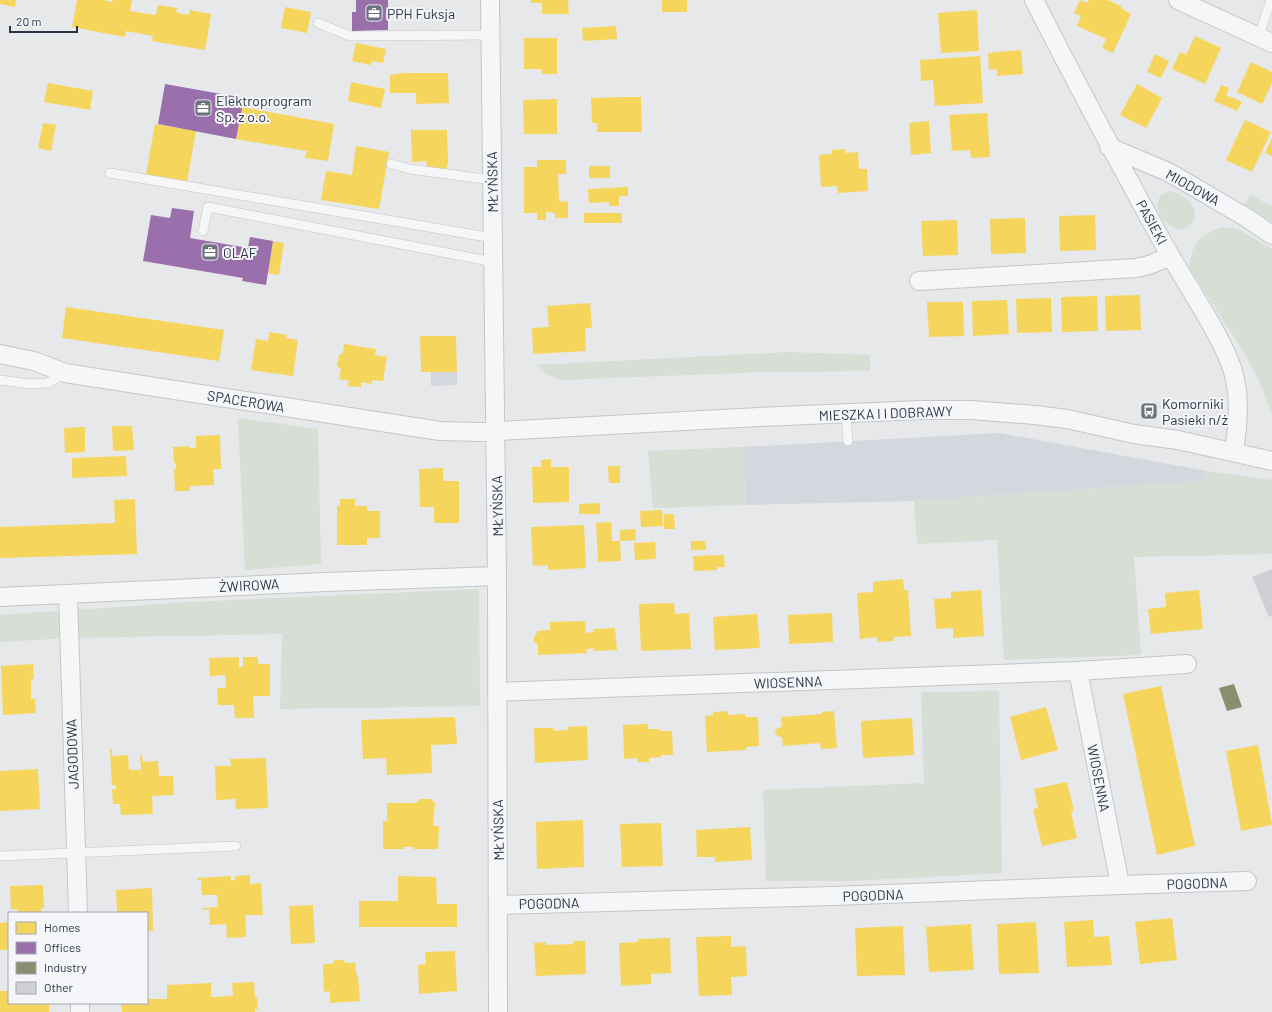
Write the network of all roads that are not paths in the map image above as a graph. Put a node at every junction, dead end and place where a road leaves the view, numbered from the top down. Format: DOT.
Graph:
graph roads {
  1 [pos="490,0"];
  2 [pos="1034,0"];
  3 [pos="1178,0"];
  4 [pos="1271,0"];
  5 [pos="318,23"];
  6 [pos="490,35"];
  7 [pos="1265,39"];
  8 [pos="1109,146"];
  9 [pos="391,164"];
  10 [pos="110,173"];
  11 [pos="492,180"];
  12 [pos="203,231"];
  13 [pos="1272,235"];
  14 [pos="493,238"];
  15 [pos="1170,255"];
  16 [pos="494,262"];
  17 [pos="919,281"];
  18 [pos="0,354"];
  19 [pos="65,373"];
  20 [pos="0,380"];
  21 [pos="846,414"];
  22 [pos="496,431"];
  23 [pos="848,441"];
  24 [pos="1234,452"];
  25 [pos="1272,461"];
  26 [pos="497,576"];
  27 [pos="68,594"];
  28 [pos="0,597"];
  29 [pos="1187,664"];
  30 [pos="1078,671"];
  31 [pos="497,692"];
  32 [pos="236,846"];
  33 [pos="75,853"];
  34 [pos="0,856"];
  35 [pos="1247,881"];
  36 [pos="1120,885"];
  37 [pos="498,905"];
  38 [pos="78,912"];
  39 [pos="498,1012"];
  1 -- 6 [label="street, MŁYŃSKA"];
  2 -- 8 [label="street, PASIEKI"];
  3 -- 7 [label="street"];
  4 -- 7 [label="lane"];
  5 -- 6 [label="lane"];
  6 -- 11 [label="street, MŁYŃSKA"];
  8 -- 13 [label="street, MIODOWA"];
  8 -- 15 [label="street, PASIEKI"];
  9 -- 11 [label="lane"];
  10 -- 14 [label="lane"];
  11 -- 14 [label="street, MŁYŃSKA"];
  12 -- 16 [label="lane"];
  14 -- 16 [label="street, MŁYŃSKA"];
  15 -- 17 [label="street"];
  15 -- 24 [label="street, PASIEKI"];
  16 -- 22 [label="street, MŁYŃSKA"];
  18 -- 19 [label="street, SPACEROWA"];
  19 -- 20 [label="lane"];
  19 -- 22 [label="street, SPACEROWA"];
  21 -- 22 [label="street, MIESZKA I I DOBRAWY"];
  21 -- 23 [label="lane"];
  21 -- 24 [label="street, MIESZKA I I DOBRAWY"];
  22 -- 26 [label="street, MŁYŃSKA"];
  24 -- 25 [label="street, MIESZKA I I DOBRAWY"];
  26 -- 27 [label="street, ŻWIROWA"];
  26 -- 31 [label="street, MŁYŃSKA"];
  27 -- 28 [label="street, ŻWIROWA"];
  27 -- 33 [label="street, JAGODOWA"];
  29 -- 30 [label="street, WIOSENNA"];
  30 -- 31 [label="street, WIOSENNA"];
  30 -- 36 [label="street, WIOSENNA"];
  31 -- 37 [label="street, MŁYŃSKA"];
  32 -- 33 [label="lane"];
  33 -- 34 [label="lane"];
  33 -- 38 [label="street, JAGODOWA"];
  35 -- 36 [label="street, POGODNA"];
  36 -- 37 [label="street, POGODNA"];
  37 -- 39 [label="street, MŁYŃSKA"];
}
